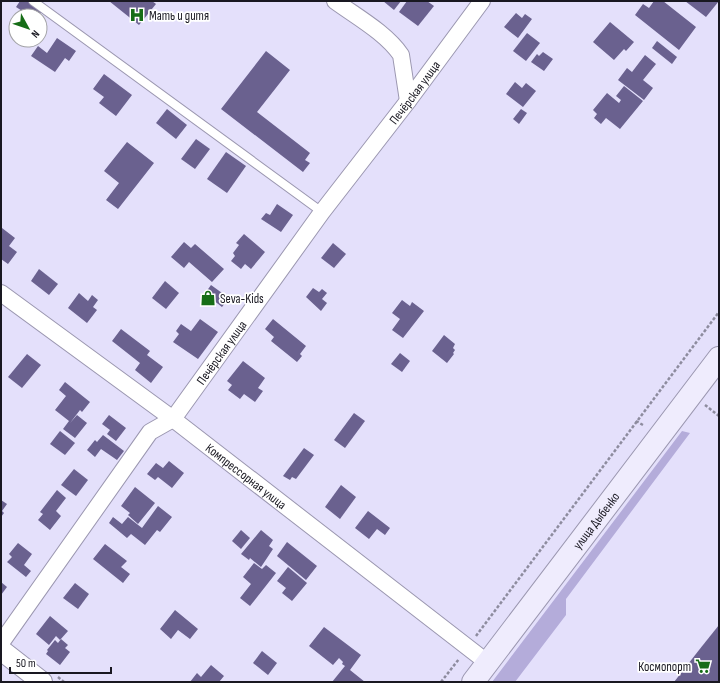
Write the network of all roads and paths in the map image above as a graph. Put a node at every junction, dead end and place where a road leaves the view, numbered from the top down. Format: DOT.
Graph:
graph roads {
  1 [pos="33,1"];
  2 [pos="335,1"];
  3 [pos="482,1"];
  4 [pos="408,101"];
  5 [pos="322,212"];
  6 [pos="1,293"];
  7 [pos="719,312"];
  8 [pos="719,358"];
  9 [pos="705,405"];
  10 [pos="719,416"];
  11 [pos="173,419"];
  12 [pos="636,421"];
  13 [pos="643,425"];
  14 [pos="1,643"];
  15 [pos="467,648"];
  16 [pos="1,650"];
  17 [pos="488,663"];
  18 [pos="42,682"];
  19 [pos="441,682"];
  20 [pos="473,682"];
  1 -- 5 [label="lane"];
  2 -- 4 [label="street"];
  3 -- 4 [label="street, Печёрская улица"];
  4 -- 5 [label="street, Печёрская улица"];
  5 -- 11 [label="street, Печёрская улица"];
  6 -- 11 [label="street, Компрессорная улица"];
  7 -- 12 [label="path"];
  8 -- 17 [label="main road, улица Дыбенко"];
  9 -- 10 [label="path"];
  11 -- 14 [label="street, Печёрская улица"];
  11 -- 15 [label="street, Компрессорная улица"];
  12 -- 13 [label="path"];
  12 -- 15 [label="path"];
  15 -- 17 [label="street, Компрессорная улица"];
  15 -- 19 [label="path"];
  16 -- 18 [label="street"];
  17 -- 20 [label="main road, улица Дыбенко"];
}
